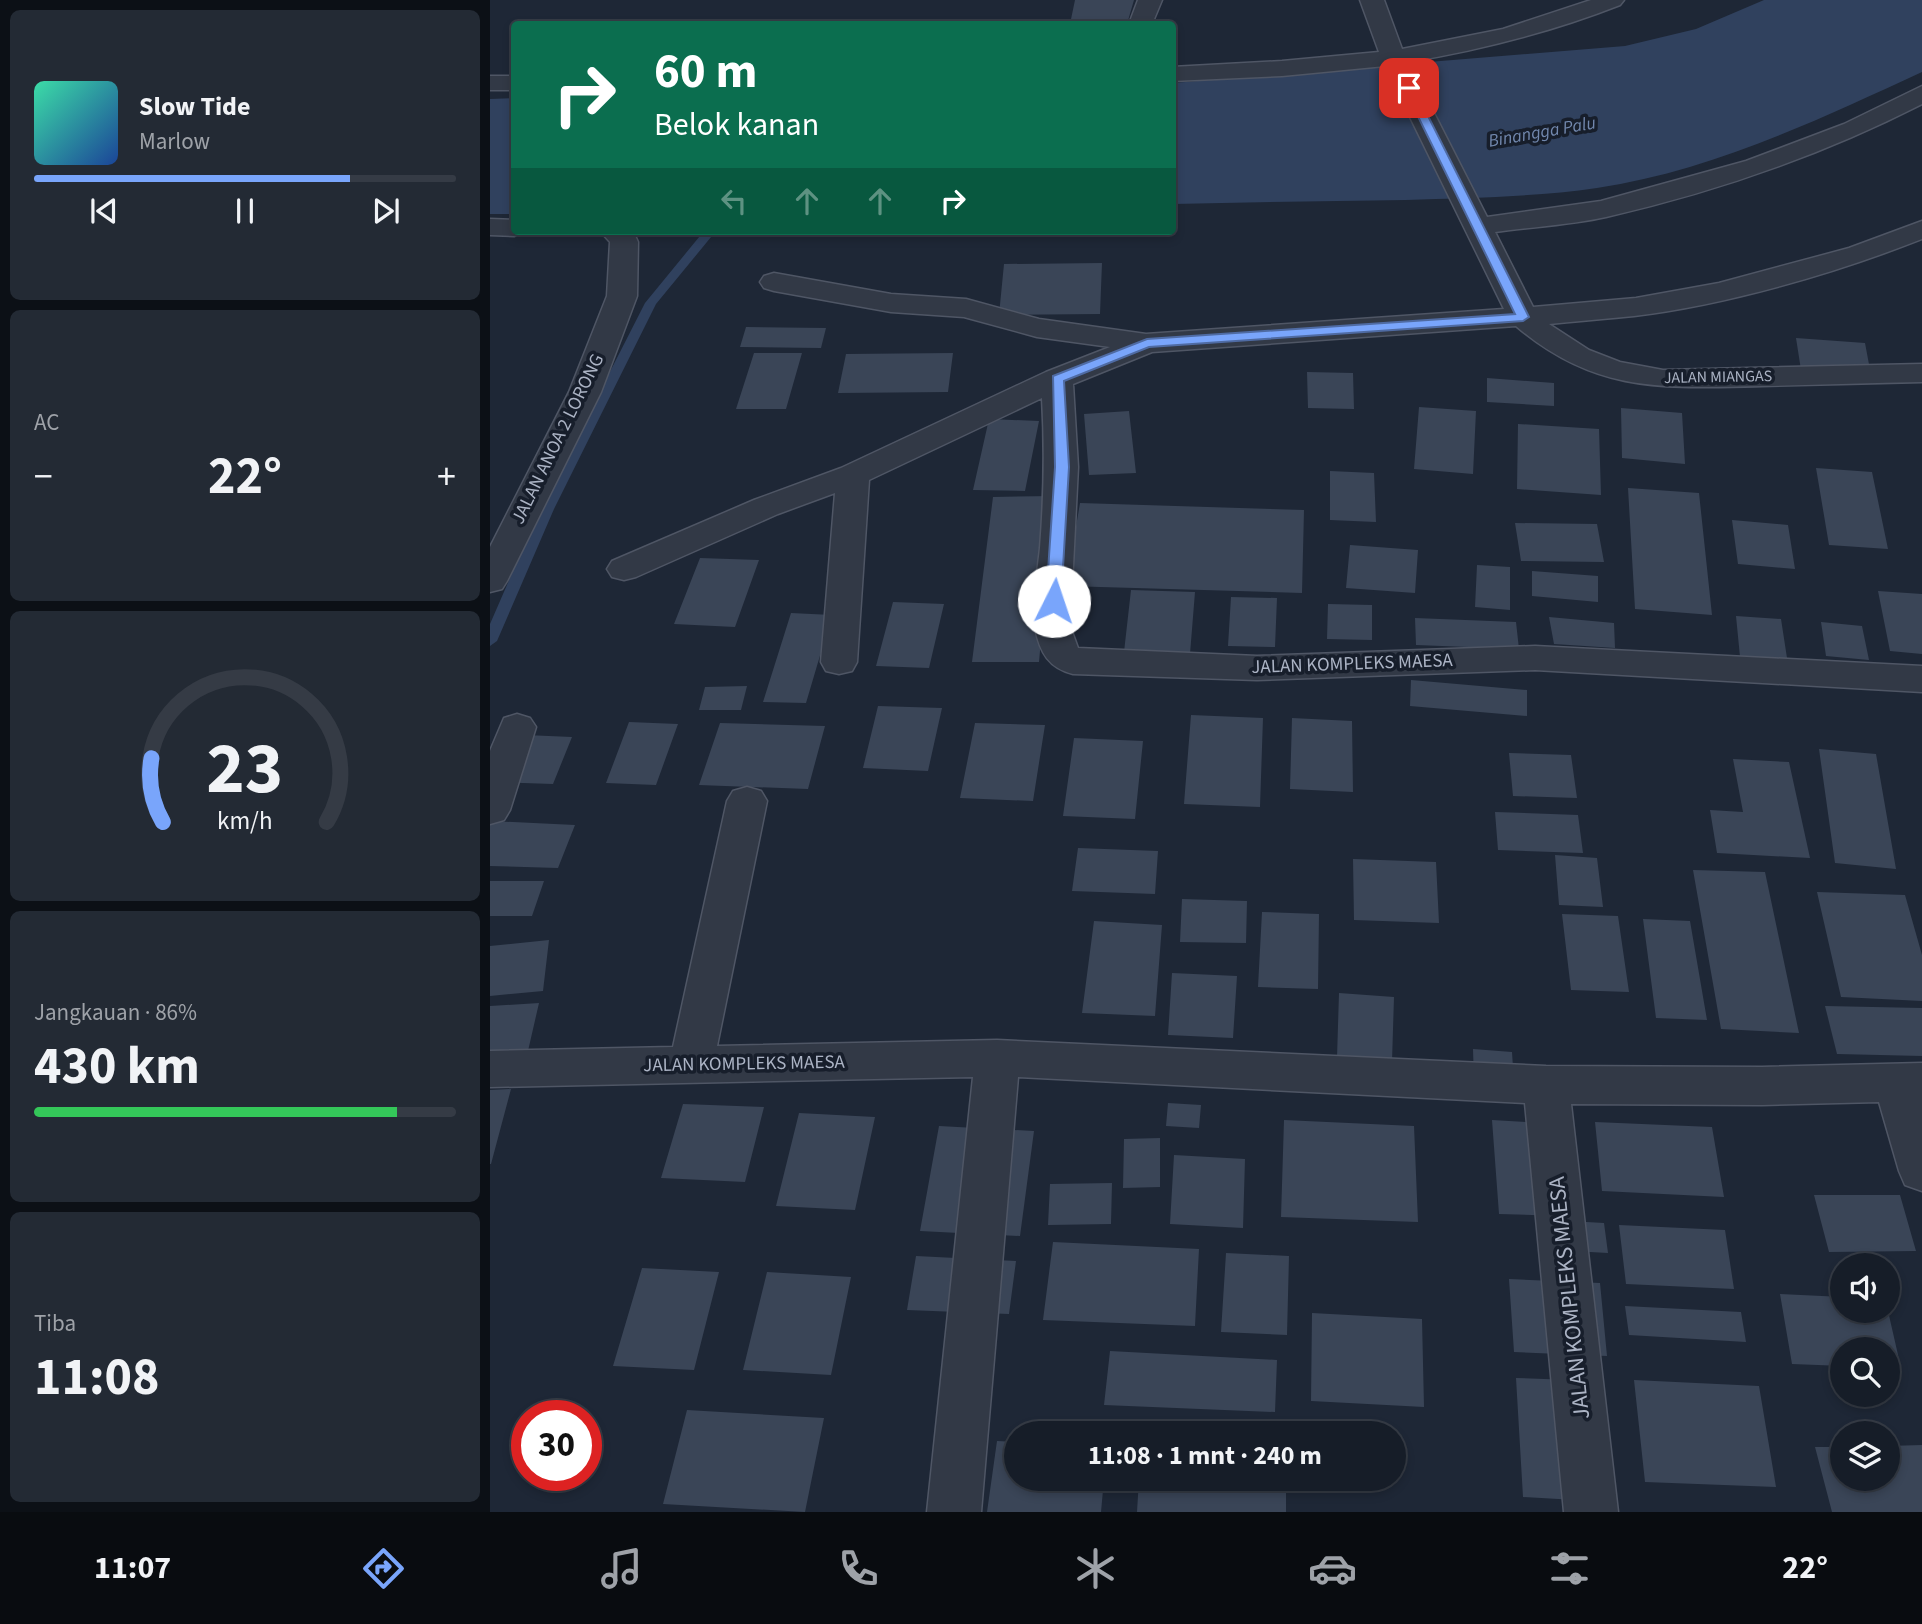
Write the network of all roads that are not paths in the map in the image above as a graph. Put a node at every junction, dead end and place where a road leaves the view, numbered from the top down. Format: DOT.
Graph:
graph roads {
  1 [pos="1150,0"];
  2 [pos="1372,0"];
  3 [pos="1612,0"];
  4 [pos="1142,21"];
  5 [pos="1394,59"];
  6 [pos="1176,74"];
  7 [pos="490,83"];
  8 [pos="511,83"];
  9 [pos="1922,94"];
  10 [pos="1474,218"];
  11 [pos="490,227"];
  12 [pos="511,228"];
  13 [pos="1922,229"];
  14 [pos="620,242"];
  15 [pos="774,282"];
  16 [pos="1523,317"];
  17 [pos="1147,343"];
  18 [pos="1922,373"];
  19 [pos="1057,379"];
  20 [pos="853,475"];
  21 [pos="624,569"];
  22 [pos="490,581"];
  23 [pos="839,662"];
  24 [pos="1922,679"];
  25 [pos="517,727"];
  26 [pos="747,801"];
  27 [pos="490,810"];
  28 [pos="997,1059"];
  29 [pos="691,1065"];
  30 [pos="490,1069"];
  31 [pos="1909,1082"];
  32 [pos="1546,1085"];
  33 [pos="1922,1171"];
  34 [pos="954,1512"];
  35 [pos="1591,1512"];
  1 -- 4 [label="street"];
  2 -- 5 [label="street, JALAN MIANGAS"];
  3 -- 5 [label="street"];
  5 -- 6 [label="street"];
  5 -- 10 [label="street, JALAN MIANGAS"];
  7 -- 8 [label="street"];
  9 -- 10 [label="street"];
  10 -- 16 [label="street, JALAN MIANGAS"];
  11 -- 12 [label="street"];
  13 -- 16 [label="street"];
  14 -- 22 [label="street, JALAN ANOA 2 LORONG"];
  15 -- 17 [label="street"];
  16 -- 17 [label="street"];
  16 -- 18 [label="street, JALAN MIANGAS"];
  17 -- 19 [label="street"];
  19 -- 20 [label="street"];
  19 -- 24 [label="street, JALAN KOMPLEKS MAESA"];
  20 -- 21 [label="street"];
  20 -- 23 [label="street"];
  25 -- 27 [label="street"];
  26 -- 29 [label="street"];
  28 -- 29 [label="street, JALAN KOMPLEKS MAESA"];
  28 -- 32 [label="street, JALAN KOMPLEKS MAESA"];
  28 -- 34 [label="street"];
  29 -- 30 [label="street, JALAN KOMPLEKS MAESA"];
  31 -- 32 [label="street, JALAN KOMPLEKS MAESA"];
  31 -- 33 [label="street"];
  32 -- 35 [label="street, JALAN KOMPLEKS MAESA"];
}
